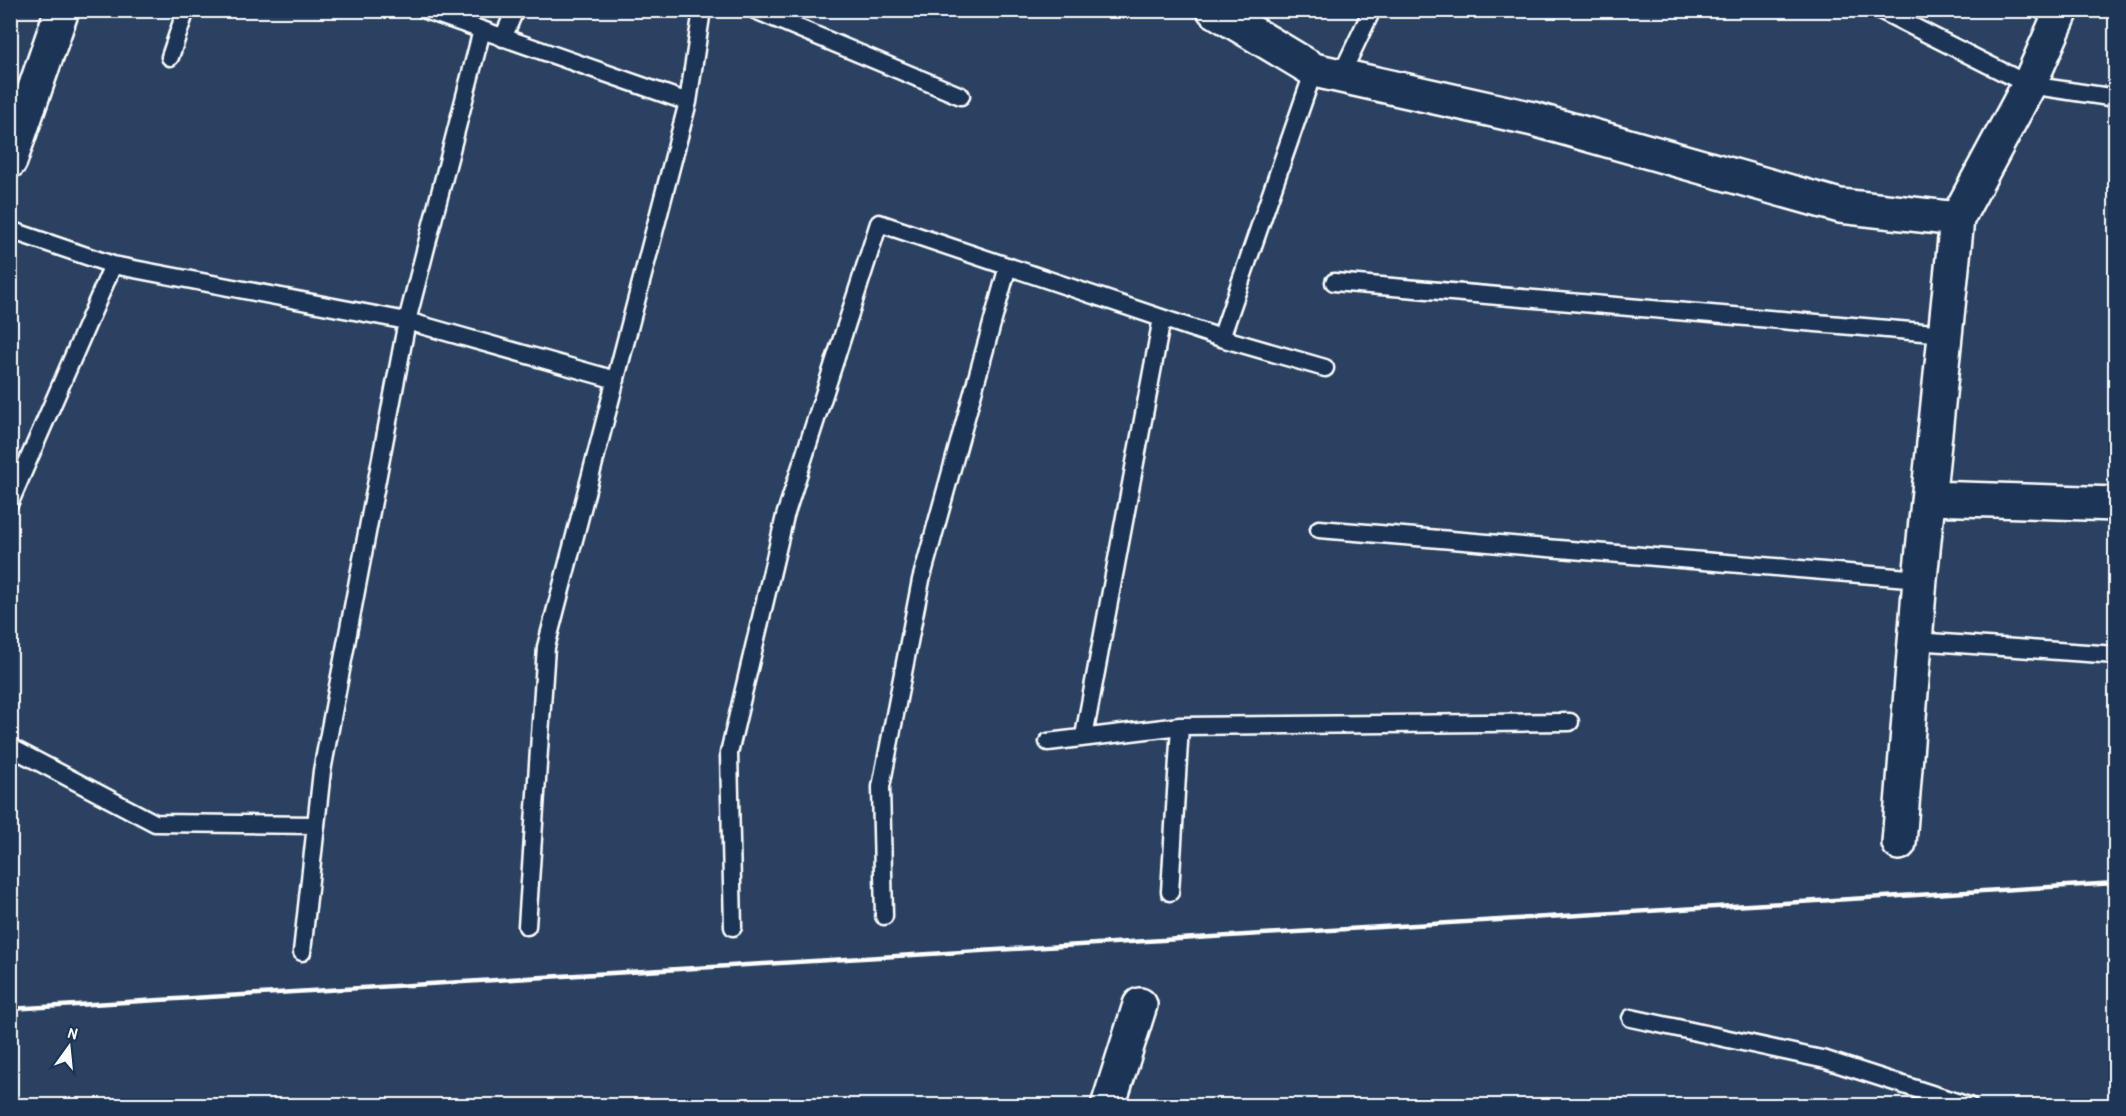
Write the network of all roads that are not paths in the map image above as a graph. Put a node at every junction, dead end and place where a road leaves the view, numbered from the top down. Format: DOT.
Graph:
graph roads {
  1 [pos="62,10"];
  2 [pos="186,10"];
  3 [pos="425,10"];
  4 [pos="515,10"];
  5 [pos="702,10"];
  6 [pos="755,10"];
  7 [pos="1214,10"];
  8 [pos="1372,10"];
  9 [pos="1880,10"];
  10 [pos="2062,10"];
  11 [pos="482,30"];
  12 [pos="503,38"];
  13 [pos="170,57"];
  14 [pos="1327,73"];
  15 [pos="2029,85"];
  16 [pos="961,96"];
  17 [pos="2115,98"];
  18 [pos="688,102"];
  19 [pos="10,161"];
  20 [pos="1957,219"];
  21 [pos="10,230"];
  22 [pos="113,265"];
  23 [pos="1008,266"];
  24 [pos="1334,282"];
  25 [pos="1162,318"];
  26 [pos="407,321"];
  27 [pos="1946,334"];
  28 [pos="1221,338"];
  29 [pos="1326,368"];
  30 [pos="616,380"];
  31 [pos="1930,498"];
  32 [pos="10,502"];
  33 [pos="2115,504"];
  34 [pos="1319,529"];
  35 [pos="1920,579"];
  36 [pos="1915,641"];
  37 [pos="2115,655"];
  38 [pos="1570,722"];
  39 [pos="1180,726"];
  40 [pos="1084,736"];
  41 [pos="1048,742"];
  42 [pos="10,747"];
  43 [pos="316,825"];
  44 [pos="1899,843"];
  45 [pos="1170,892"];
  46 [pos="885,916"];
  47 [pos="527,926"];
  48 [pos="733,927"];
  49 [pos="302,952"];
  50 [pos="1140,1005"];
  51 [pos="1631,1018"];
  52 [pos="1108,1106"];
  53 [pos="1969,1106"];
  1 -- 19 [label="street"];
  2 -- 13 [label="lane"];
  3 -- 11 [label="lane"];
  4 -- 12 [label="lane"];
  5 -- 18 [label="lane"];
  6 -- 16 [label="lane"];
  7 -- 14 [label="street"];
  8 -- 14 [label="lane"];
  9 -- 15 [label="lane"];
  10 -- 15 [label="street"];
  11 -- 12 [label="lane"];
  11 -- 26 [label="lane"];
  12 -- 18 [label="lane"];
  14 -- 20 [label="street"];
  14 -- 28 [label="lane"];
  15 -- 17 [label="lane"];
  15 -- 20 [label="street"];
  18 -- 30 [label="lane"];
  20 -- 27 [label="street"];
  21 -- 22 [label="lane"];
  22 -- 26 [label="lane"];
  22 -- 32 [label="lane"];
  23 -- 25 [label="lane"];
  23 -- 46 [label="lane"];
  23 -- 48 [label="lane"];
  24 -- 27 [label="lane"];
  25 -- 28 [label="lane"];
  25 -- 40 [label="lane"];
  26 -- 30 [label="lane"];
  26 -- 43 [label="lane"];
  27 -- 31 [label="street"];
  28 -- 29 [label="lane"];
  30 -- 47 [label="lane"];
  31 -- 33 [label="street"];
  31 -- 35 [label="street"];
  34 -- 35 [label="lane"];
  35 -- 36 [label="street"];
  36 -- 37 [label="lane"];
  36 -- 44 [label="street"];
  38 -- 39 [label="lane"];
  39 -- 40 [label="lane"];
  39 -- 45 [label="lane"];
  40 -- 41 [label="lane"];
  42 -- 43 [label="lane"];
  43 -- 49 [label="lane"];
  50 -- 52 [label="street"];
  51 -- 53 [label="lane"];
}
